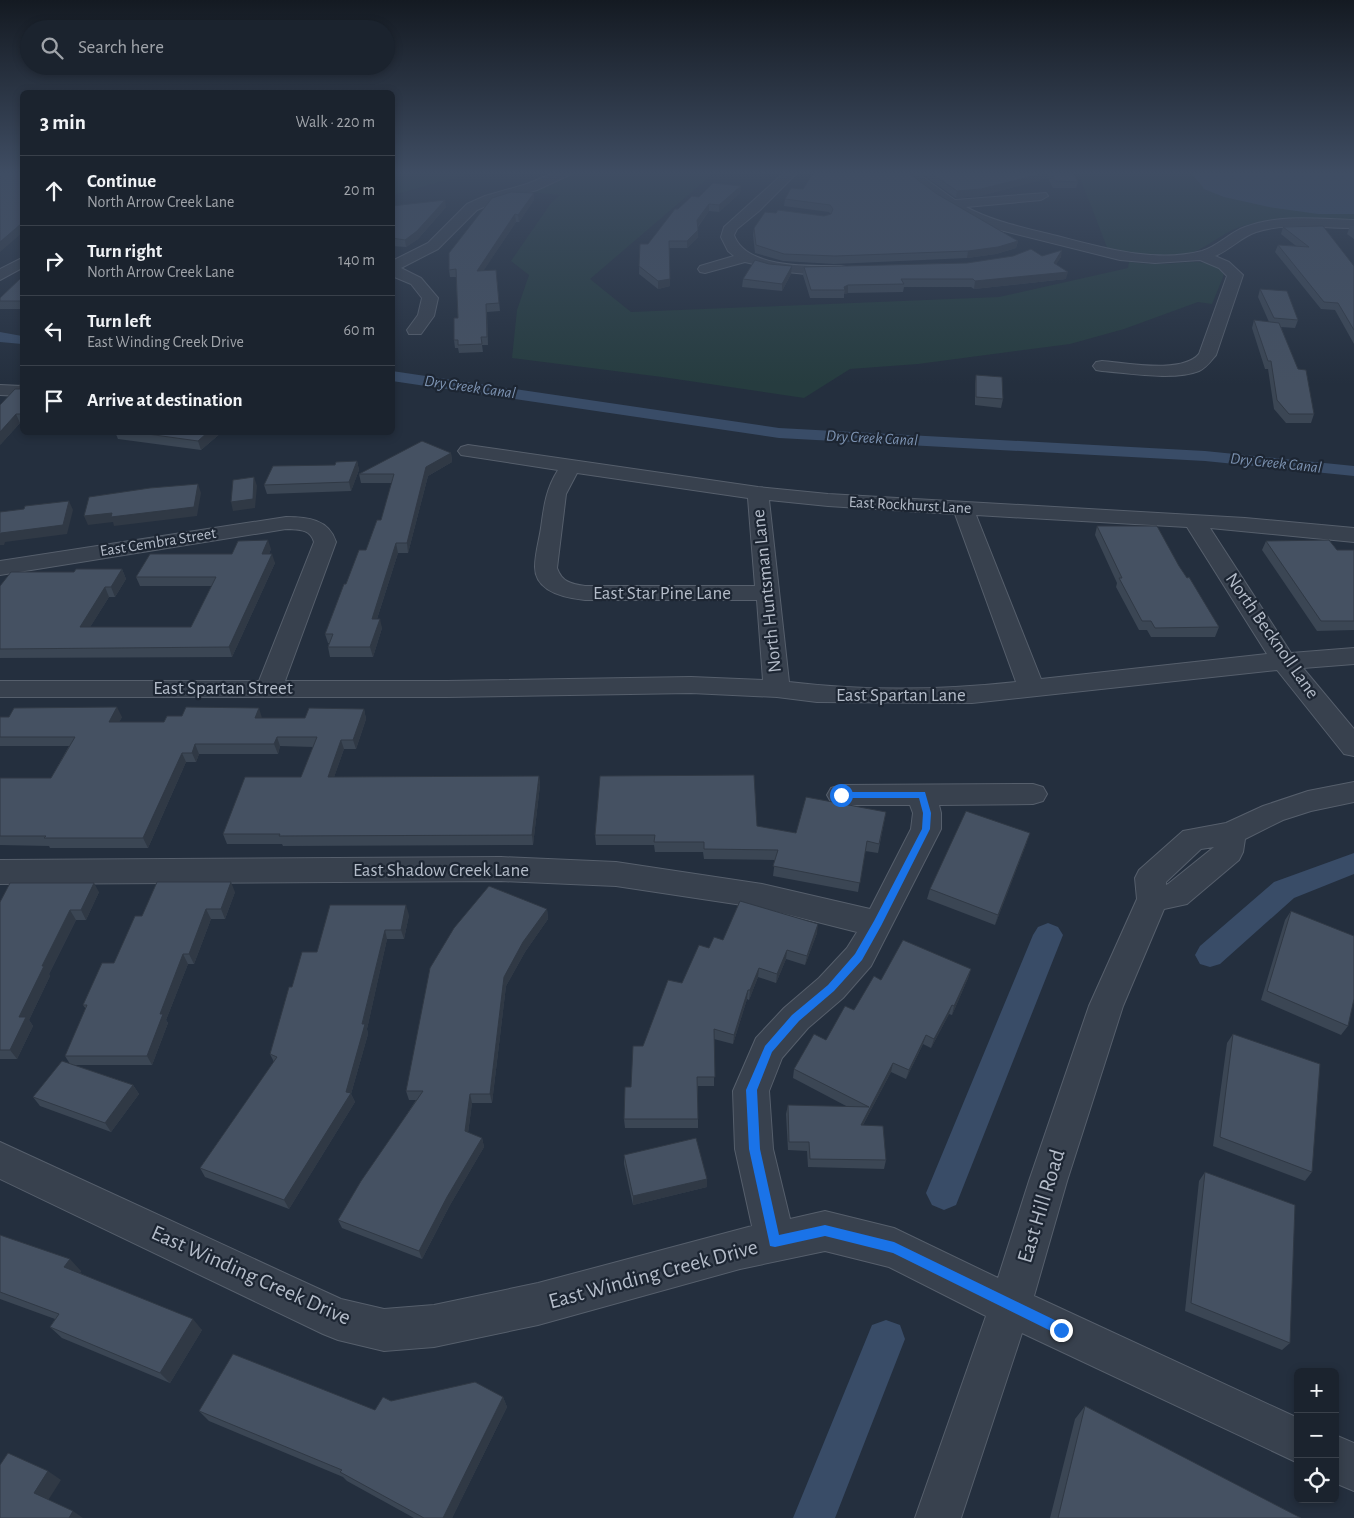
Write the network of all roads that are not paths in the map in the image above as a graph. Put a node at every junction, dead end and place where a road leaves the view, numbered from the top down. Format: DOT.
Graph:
graph roads {
  1 [pos="437,243"];
  2 [pos="730,243"];
  3 [pos="1047,243"];
  4 [pos="1064,243"];
  5 [pos="1226,243"];
  6 [pos="1033,250"];
  7 [pos="1201,255"];
  8 [pos="746,257"];
  9 [pos="20,263"];
  10 [pos="395,267"];
  11 [pos="706,269"];
  12 [pos="857,269"];
  13 [pos="395,270"];
  14 [pos="0,274"];
  15 [pos="0,279"];
  16 [pos="20,279"];
  17 [pos="415,330"];
  18 [pos="1102,366"];
  19 [pos="0,390"];
  20 [pos="20,391"];
  21 [pos="468,451"];
  22 [pos="571,466"];
  23 [pos="758,493"];
  24 [pos="963,508"];
  25 [pos="1194,521"];
  26 [pos="1354,535"];
  27 [pos="0,568"];
  28 [pos="766,593"];
  29 [pos="1354,656"];
  30 [pos="1284,661"];
  31 [pos="269,688"];
  32 [pos="447,688"];
  33 [pos="777,688"];
  34 [pos="1032,688"];
  35 [pos="0,689"];
  36 [pos="1354,747"];
  37 [pos="1354,792"];
  38 [pos="1033,794"];
  39 [pos="841,795"];
  40 [pos="922,795"];
  41 [pos="0,872"];
  42 [pos="878,924"];
  43 [pos="0,1160"];
  44 [pos="775,1241"];
  45 [pos="1010,1306"];
  46 [pos="1294,1439"];
  47 [pos="1339,1460"];
  48 [pos="1354,1468"];
  49 [pos="938,1518"];
  1 -- 10 [label="street"];
  2 -- 8 [label="street"];
  3 -- 6 [label="street"];
  4 -- 7 [label="street"];
  5 -- 7 [label="street"];
  7 -- 18 [label="street"];
  8 -- 11 [label="street"];
  8 -- 12 [label="street"];
  9 -- 14 [label="street"];
  13 -- 17 [label="street"];
  15 -- 16 [label="street"];
  19 -- 20 [label="street"];
  21 -- 22 [label="street, East Rockhurst Lane"];
  22 -- 23 [label="street, East Rockhurst Lane"];
  22 -- 28 [label="street, East Star Pine Lane"];
  23 -- 24 [label="street, East Rockhurst Lane"];
  23 -- 28 [label="street, North Huntsman Lane"];
  24 -- 25 [label="street, East Rockhurst Lane"];
  24 -- 34 [label="street"];
  25 -- 26 [label="street, East Rockhurst Lane"];
  25 -- 30 [label="street, North Becknoll Lane"];
  27 -- 31 [label="street, East Cembra Street"];
  28 -- 33 [label="street, North Huntsman Lane"];
  29 -- 30 [label="street, East Spartan Lane"];
  30 -- 34 [label="street, East Spartan Lane"];
  30 -- 36 [label="street, North Becknoll Lane"];
  31 -- 32 [label="street, East Spartan Street"];
  31 -- 35 [label="street, East Spartan Street"];
  32 -- 33 [label="street, East Spartan Lane"];
  33 -- 34 [label="street, East Spartan Lane"];
  37 -- 45 [label="street, East Hill Road"];
  38 -- 40 [label="street"];
  39 -- 40 [label="street"];
  40 -- 42 [label="street"];
  41 -- 42 [label="street, East Shadow Creek Lane"];
  42 -- 44 [label="street"];
  43 -- 44 [label="street, East Winding Creek Drive"];
  44 -- 45 [label="street, East Winding Creek Drive"];
  45 -- 46 [label="street, East Winding Creek Drive"];
  45 -- 49 [label="street, East Hill Road"];
  47 -- 48 [label="street"];
}
